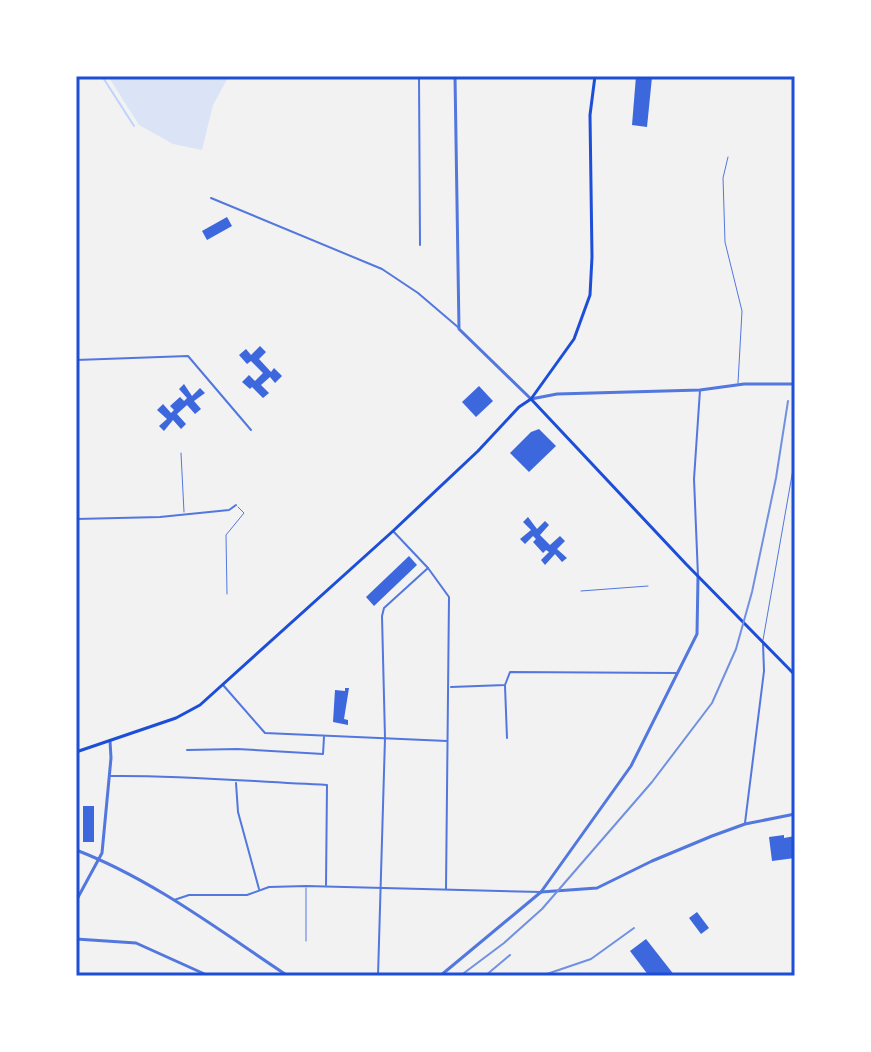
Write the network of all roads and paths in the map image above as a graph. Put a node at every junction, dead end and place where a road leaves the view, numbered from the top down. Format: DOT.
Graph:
graph roads {
  1 [pos="419,76"];
  2 [pos="455,76"];
  3 [pos="595,76"];
  4 [pos="728,157"];
  5 [pos="211,198"];
  6 [pos="420,245"];
  7 [pos="459,329"];
  8 [pos="76,360"];
  9 [pos="795,384"];
  10 [pos="737,385"];
  11 [pos="700,390"];
  12 [pos="531,399"];
  13 [pos="251,430"];
  14 [pos="181,453"];
  15 [pos="795,458"];
  16 [pos="236,505"];
  17 [pos="184,515"];
  18 [pos="76,519"];
  19 [pos="393,531"];
  20 [pos="428,568"];
  21 [pos="698,577"];
  22 [pos="648,586"];
  23 [pos="581,591"];
  24 [pos="227,594"];
  25 [pos="763,643"];
  26 [pos="677,673"];
  27 [pos="795,675"];
  28 [pos="223,684"];
  29 [pos="505,685"];
  30 [pos="449,687"];
  31 [pos="324,736"];
  32 [pos="385,738"];
  33 [pos="507,738"];
  34 [pos="110,741"];
  35 [pos="448,741"];
  36 [pos="187,750"];
  37 [pos="76,752"];
  38 [pos="109,776"];
  39 [pos="236,782"];
  40 [pos="795,814"];
  41 [pos="745,824"];
  42 [pos="76,850"];
  43 [pos="101,860"];
  44 [pos="306,886"];
  45 [pos="326,886"];
  46 [pos="381,886"];
  47 [pos="259,889"];
  48 [pos="446,889"];
  49 [pos="541,892"];
  50 [pos="173,900"];
  51 [pos="76,901"];
  52 [pos="76,939"];
  53 [pos="306,941"];
  54 [pos="209,976"];
  55 [pos="288,976"];
  56 [pos="378,976"];
  57 [pos="440,976"];
  1 -- 6 [label="street"];
  2 -- 7 [label="street"];
  3 -- 12 [label="main road"];
  4 -- 10 [label="lane"];
  5 -- 7 [label="street"];
  7 -- 12 [label="street"];
  8 -- 13 [label="street"];
  9 -- 10 [label="street"];
  10 -- 11 [label="street"];
  11 -- 12 [label="street"];
  11 -- 21 [label="street"];
  12 -- 19 [label="main road"];
  12 -- 21 [label="main road"];
  14 -- 17 [label="lane"];
  15 -- 25 [label="lane"];
  16 -- 17 [label="street"];
  16 -- 24 [label="lane"];
  17 -- 18 [label="street"];
  19 -- 20 [label="street"];
  19 -- 28 [label="main road"];
  20 -- 30 [label="street"];
  20 -- 32 [label="street"];
  21 -- 25 [label="main road"];
  21 -- 26 [label="street"];
  22 -- 23 [label="lane"];
  25 -- 27 [label="main road"];
  25 -- 41 [label="street"];
  26 -- 29 [label="street"];
  26 -- 49 [label="street"];
  28 -- 31 [label="street"];
  28 -- 34 [label="main road"];
  29 -- 30 [label="street"];
  29 -- 33 [label="street"];
  30 -- 35 [label="street"];
  31 -- 32 [label="street"];
  31 -- 36 [label="street"];
  32 -- 35 [label="street"];
  32 -- 46 [label="street"];
  34 -- 37 [label="main road"];
  34 -- 38 [label="street"];
  35 -- 48 [label="street"];
  38 -- 39 [label="street"];
  38 -- 43 [label="street"];
  39 -- 45 [label="street"];
  39 -- 47 [label="street"];
  40 -- 41 [label="street"];
  41 -- 49 [label="street"];
  42 -- 43 [label="street"];
  43 -- 50 [label="street"];
  43 -- 51 [label="street"];
  44 -- 45 [label="street"];
  44 -- 47 [label="street"];
  44 -- 53 [label="lane"];
  45 -- 46 [label="street"];
  46 -- 48 [label="street"];
  46 -- 56 [label="street"];
  47 -- 50 [label="street"];
  48 -- 49 [label="street"];
  49 -- 57 [label="street"];
  50 -- 55 [label="street"];
  52 -- 54 [label="street"];
}
